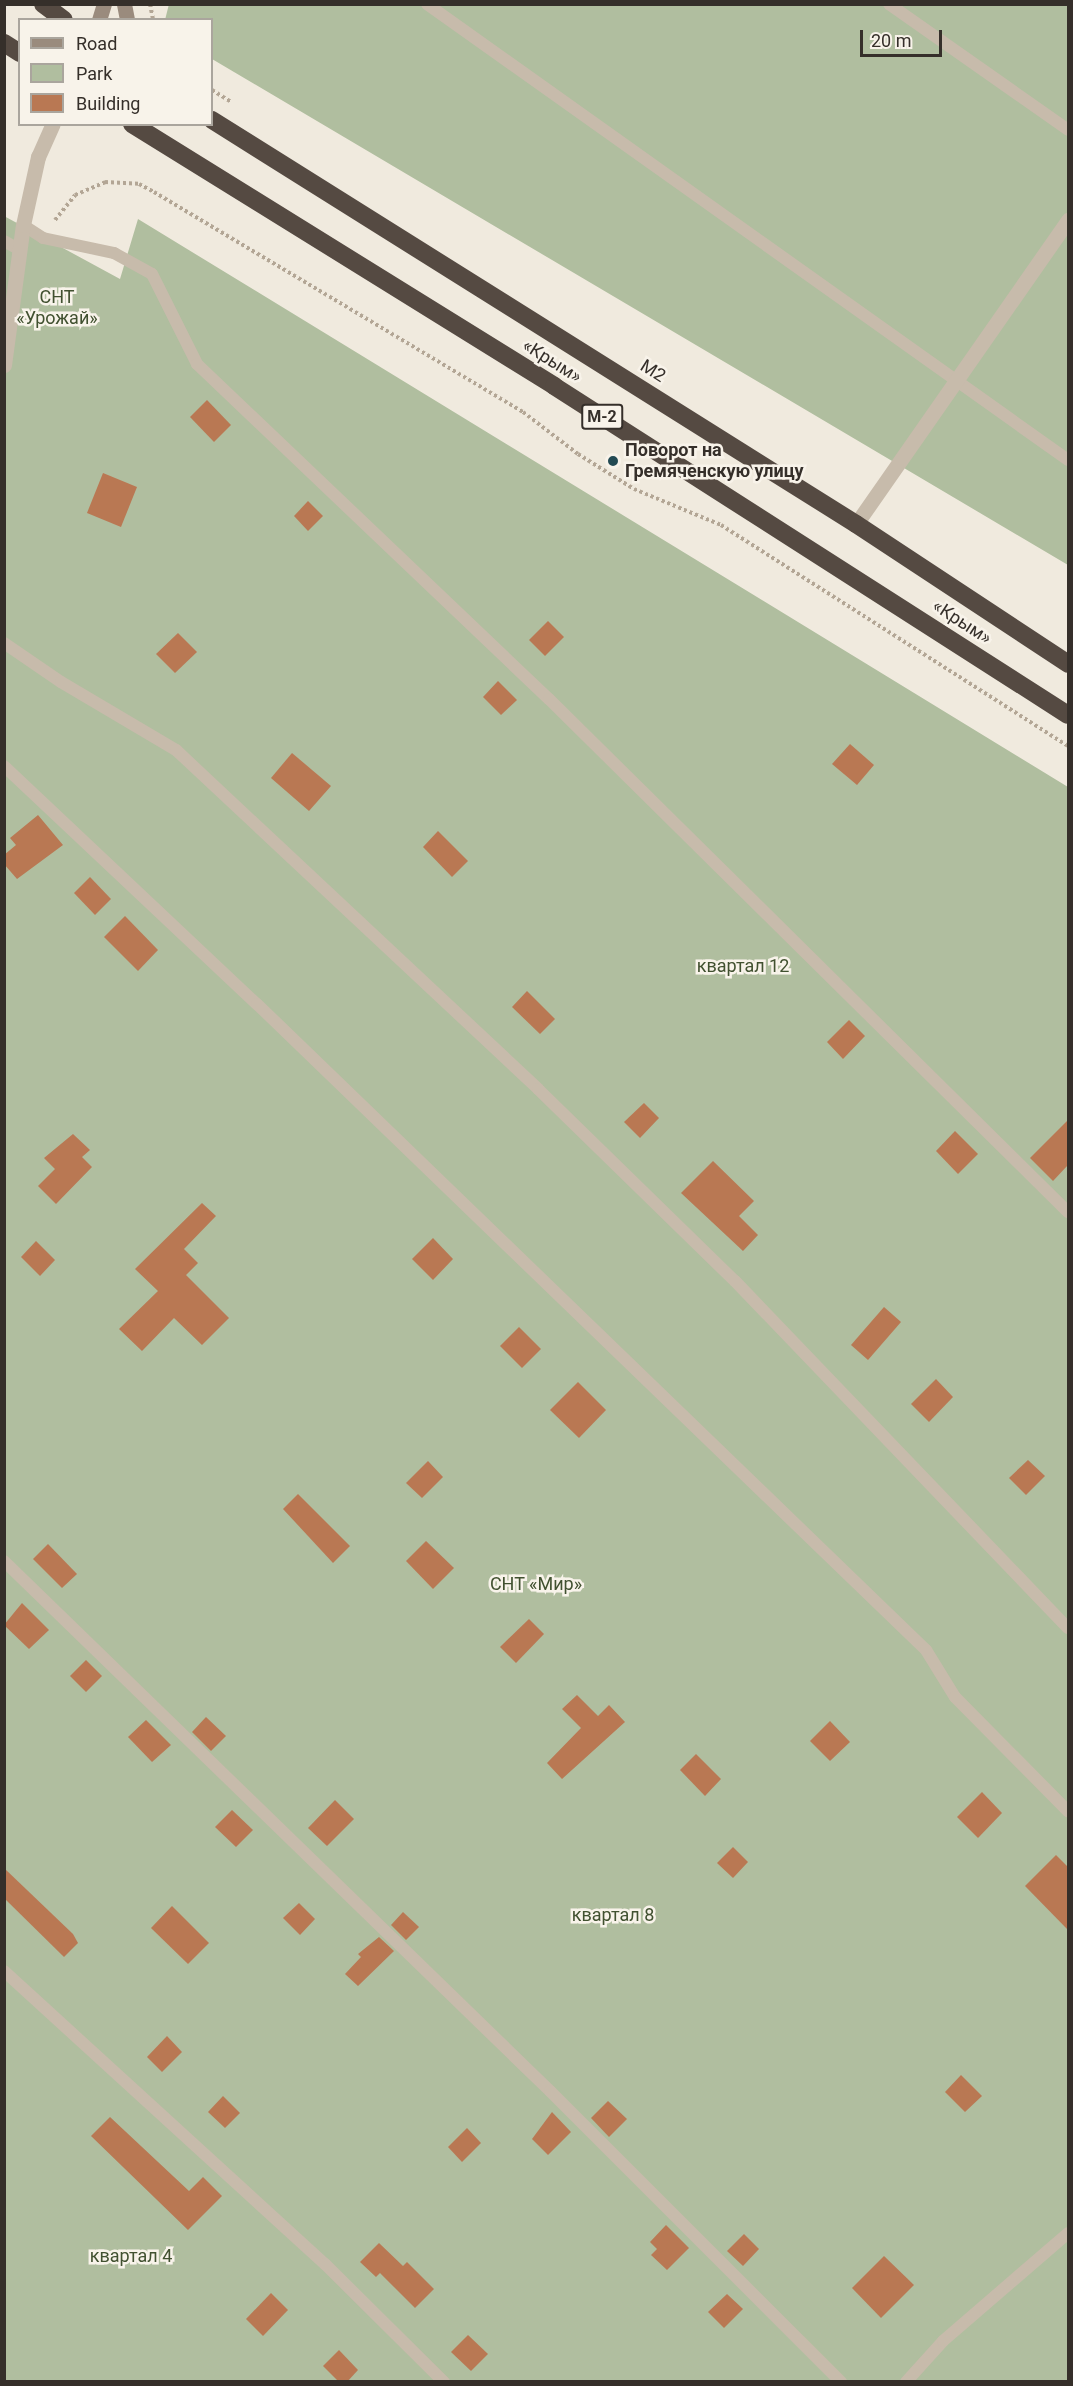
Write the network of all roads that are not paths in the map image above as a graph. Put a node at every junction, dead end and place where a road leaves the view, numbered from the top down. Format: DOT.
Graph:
graph roads {
  1 [pos="44,4"];
  2 [pos="427,4"];
  3 [pos="889,4"];
  4 [pos="62,18"];
  5 [pos="4,43"];
  6 [pos="18,52"];
  7 [pos="213,121"];
  8 [pos="52,126"];
  9 [pos="135,126"];
  10 [pos="1068,130"];
  11 [pos="1068,220"];
  12 [pos="23,225"];
  13 [pos="4,241"];
  14 [pos="20,250"];
  15 [pos="4,365"];
  16 [pos="954,382"];
  17 [pos="1068,460"];
  18 [pos="856,524"];
  19 [pos="4,643"];
  20 [pos="1068,664"];
  21 [pos="1068,715"];
  22 [pos="4,766"];
  23 [pos="1068,1212"];
  24 [pos="4,1561"];
  25 [pos="1068,1628"];
  26 [pos="1068,1811"];
  27 [pos="4,1971"];
  28 [pos="1068,2233"];
  29 [pos="444,2382"];
  30 [pos="842,2382"];
  31 [pos="906,2382"];
  1 -- 4 [label="highway"];
  2 -- 16 [label="lane"];
  3 -- 10 [label="lane"];
  5 -- 6 [label="highway"];
  7 -- 18 [label="highway, М2"];
  8 -- 12 [label="street"];
  9 -- 21 [label="highway, «Крым» / М-2"];
  11 -- 16 [label="street"];
  12 -- 14 [label="street"];
  12 -- 23 [label="lane"];
  13 -- 14 [label="lane"];
  14 -- 15 [label="street"];
  16 -- 17 [label="lane"];
  16 -- 18 [label="street"];
  18 -- 20 [label="highway, М2"];
  19 -- 25 [label="lane"];
  22 -- 26 [label="lane"];
  24 -- 30 [label="lane"];
  27 -- 29 [label="lane"];
  28 -- 31 [label="lane"];
}
